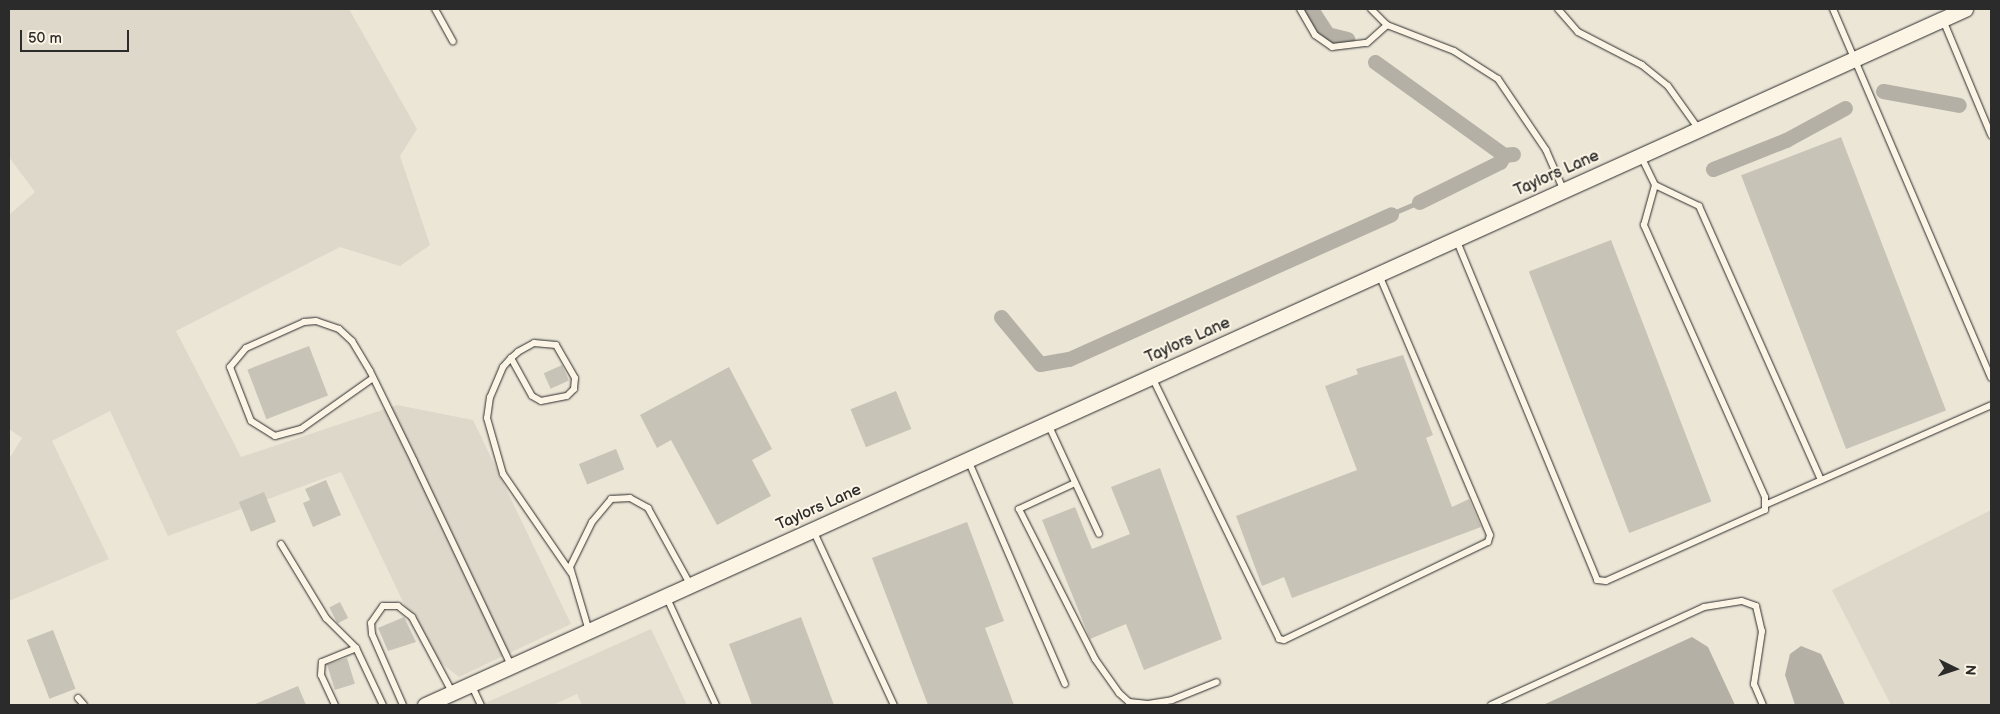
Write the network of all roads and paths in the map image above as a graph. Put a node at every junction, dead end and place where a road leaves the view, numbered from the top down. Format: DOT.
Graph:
graph roads {
  1 [pos="435,9"];
  2 [pos="1300,9"];
  3 [pos="1371,9"];
  4 [pos="1558,9"];
  5 [pos="1833,9"];
  6 [pos="1965,9"];
  7 [pos="1942,19"];
  8 [pos="1387,25"];
  9 [pos="453,41"];
  10 [pos="1852,60"];
  11 [pos="1698,130"];
  12 [pos="1991,135"];
  13 [pos="1641,156"];
  14 [pos="1654,185"];
  15 [pos="1564,191"];
  16 [pos="1456,239"];
  17 [pos="1379,274"];
  18 [pos="511,358"];
  19 [pos="1152,377"];
  20 [pos="373,378"];
  21 [pos="1991,378"];
  22 [pos="1991,405"];
  23 [pos="1048,424"];
  24 [pos="968,460"];
  25 [pos="1821,480"];
  26 [pos="1075,483"];
  27 [pos="1768,504"];
  28 [pos="814,530"];
  29 [pos="1099,534"];
  30 [pos="281,544"];
  31 [pos="571,573"];
  32 [pos="691,585"];
  33 [pos="666,596"];
  34 [pos="589,631"];
  35 [pos="356,648"];
  36 [pos="512,666"];
  37 [pos="1217,682"];
  38 [pos="471,684"];
  39 [pos="1065,684"];
  40 [pos="452,693"];
  41 [pos="78,698"];
  42 [pos="84,705"];
  43 [pos="335,705"];
  44 [pos="384,705"];
  45 [pos="403,705"];
  46 [pos="425,705"];
  47 [pos="481,705"];
  48 [pos="716,705"];
  49 [pos="894,705"];
  50 [pos="1491,705"];
  51 [pos="1763,705"];
  1 -- 9 [label="lane"];
  2 -- 8 [label="lane"];
  3 -- 8 [label="lane"];
  4 -- 11 [label="lane"];
  5 -- 10 [label="lane"];
  6 -- 7 [label="street, Taylors Lane"];
  7 -- 10 [label="street, Taylors Lane"];
  7 -- 12 [label="lane"];
  8 -- 15 [label="lane"];
  10 -- 11 [label="street, Taylors Lane"];
  10 -- 21 [label="lane"];
  11 -- 13 [label="street, Taylors Lane"];
  13 -- 14 [label="lane"];
  13 -- 15 [label="street, Taylors Lane"];
  14 -- 25 [label="lane"];
  14 -- 27 [label="lane"];
  15 -- 16 [label="street, Taylors Lane"];
  16 -- 17 [label="street, Taylors Lane"];
  16 -- 27 [label="lane"];
  17 -- 19 [label="street, Taylors Lane"];
  17 -- 19 [label="lane"];
  18 -- 18 [label="lane"];
  18 -- 31 [label="lane"];
  19 -- 23 [label="street, Taylors Lane"];
  20 -- 20 [label="lane"];
  20 -- 36 [label="lane"];
  22 -- 25 [label="lane"];
  23 -- 24 [label="street, Taylors Lane"];
  23 -- 26 [label="lane"];
  24 -- 28 [label="street, Taylors Lane"];
  24 -- 39 [label="lane"];
  25 -- 27 [label="lane"];
  26 -- 29 [label="lane"];
  26 -- 37 [label="lane"];
  28 -- 32 [label="street, Taylors Lane"];
  28 -- 49 [label="lane"];
  30 -- 35 [label="lane"];
  31 -- 32 [label="lane"];
  31 -- 34 [label="lane"];
  32 -- 33 [label="street, Taylors Lane"];
  33 -- 34 [label="street, Taylors Lane"];
  33 -- 48 [label="lane"];
  34 -- 36 [label="street, Taylors Lane"];
  35 -- 43 [label="lane"];
  35 -- 44 [label="lane"];
  36 -- 38 [label="street, Taylors Lane"];
  38 -- 40 [label="street, Taylors Lane"];
  38 -- 47 [label="lane"];
  40 -- 45 [label="lane"];
  40 -- 46 [label="street, Taylors Lane"];
  41 -- 42 [label="lane"];
  50 -- 51 [label="lane"];
}
